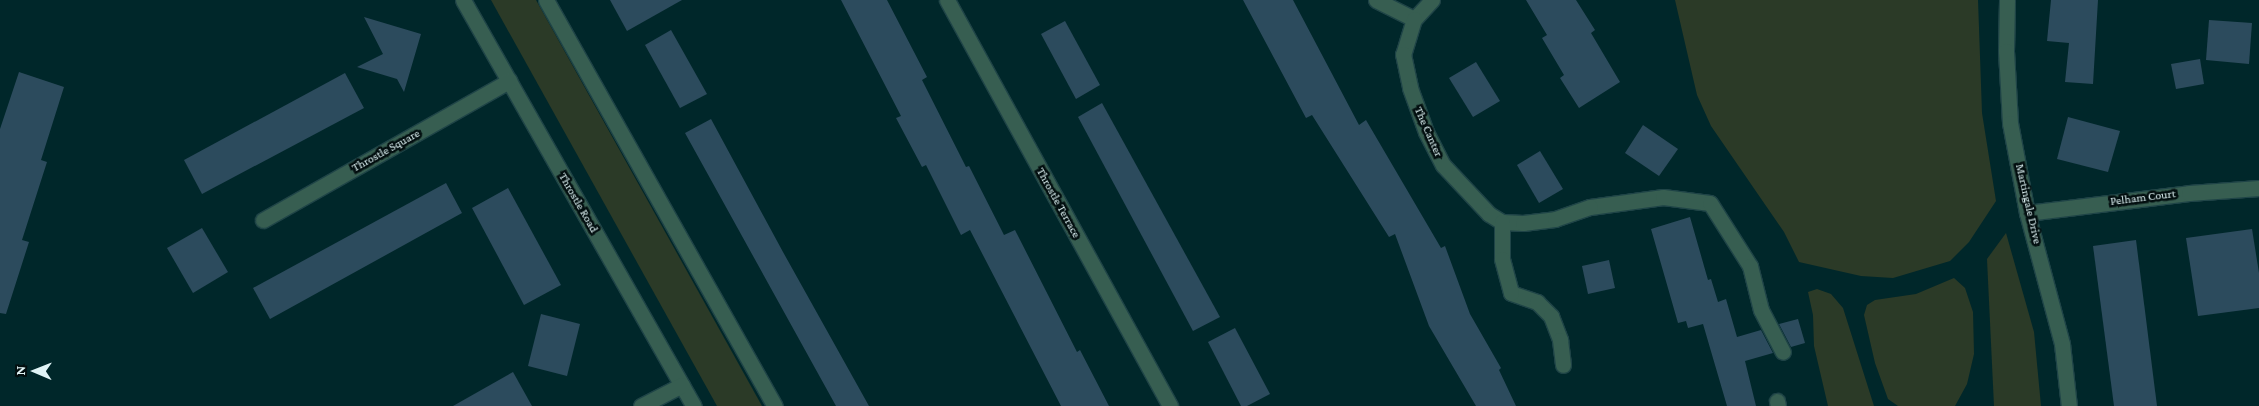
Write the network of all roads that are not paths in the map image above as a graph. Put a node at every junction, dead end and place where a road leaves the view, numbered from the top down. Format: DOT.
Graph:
graph roads {
  1 [pos="463,0"];
  2 [pos="546,0"];
  3 [pos="947,0"];
  4 [pos="1376,0"];
  5 [pos="1432,0"];
  6 [pos="2007,0"];
  7 [pos="1414,19"];
  8 [pos="509,81"];
  9 [pos="2259,188"];
  10 [pos="2027,213"];
  11 [pos="263,220"];
  12 [pos="1502,222"];
  13 [pos="1783,352"];
  14 [pos="1563,365"];
  15 [pos="682,384"];
  16 [pos="641,406"];
  17 [pos="694,406"];
  18 [pos="775,406"];
  19 [pos="1170,406"];
  20 [pos="2069,406"];
  1 -- 8 [label="street, Throstle Road"];
  2 -- 18 [label="street"];
  3 -- 19 [label="street, Throstle Terrace"];
  4 -- 7 [label="street"];
  5 -- 7 [label="street, The Canter"];
  6 -- 10 [label="street, Martingale Drive"];
  7 -- 12 [label="street, The Canter"];
  8 -- 11 [label="street, Throstle Square"];
  8 -- 15 [label="street, Throstle Road"];
  9 -- 10 [label="street, Pelham Court"];
  10 -- 20 [label="street, Martingale Drive"];
  12 -- 13 [label="street"];
  12 -- 14 [label="street"];
  15 -- 16 [label="street"];
  15 -- 17 [label="street, Throstle Road"];
}
